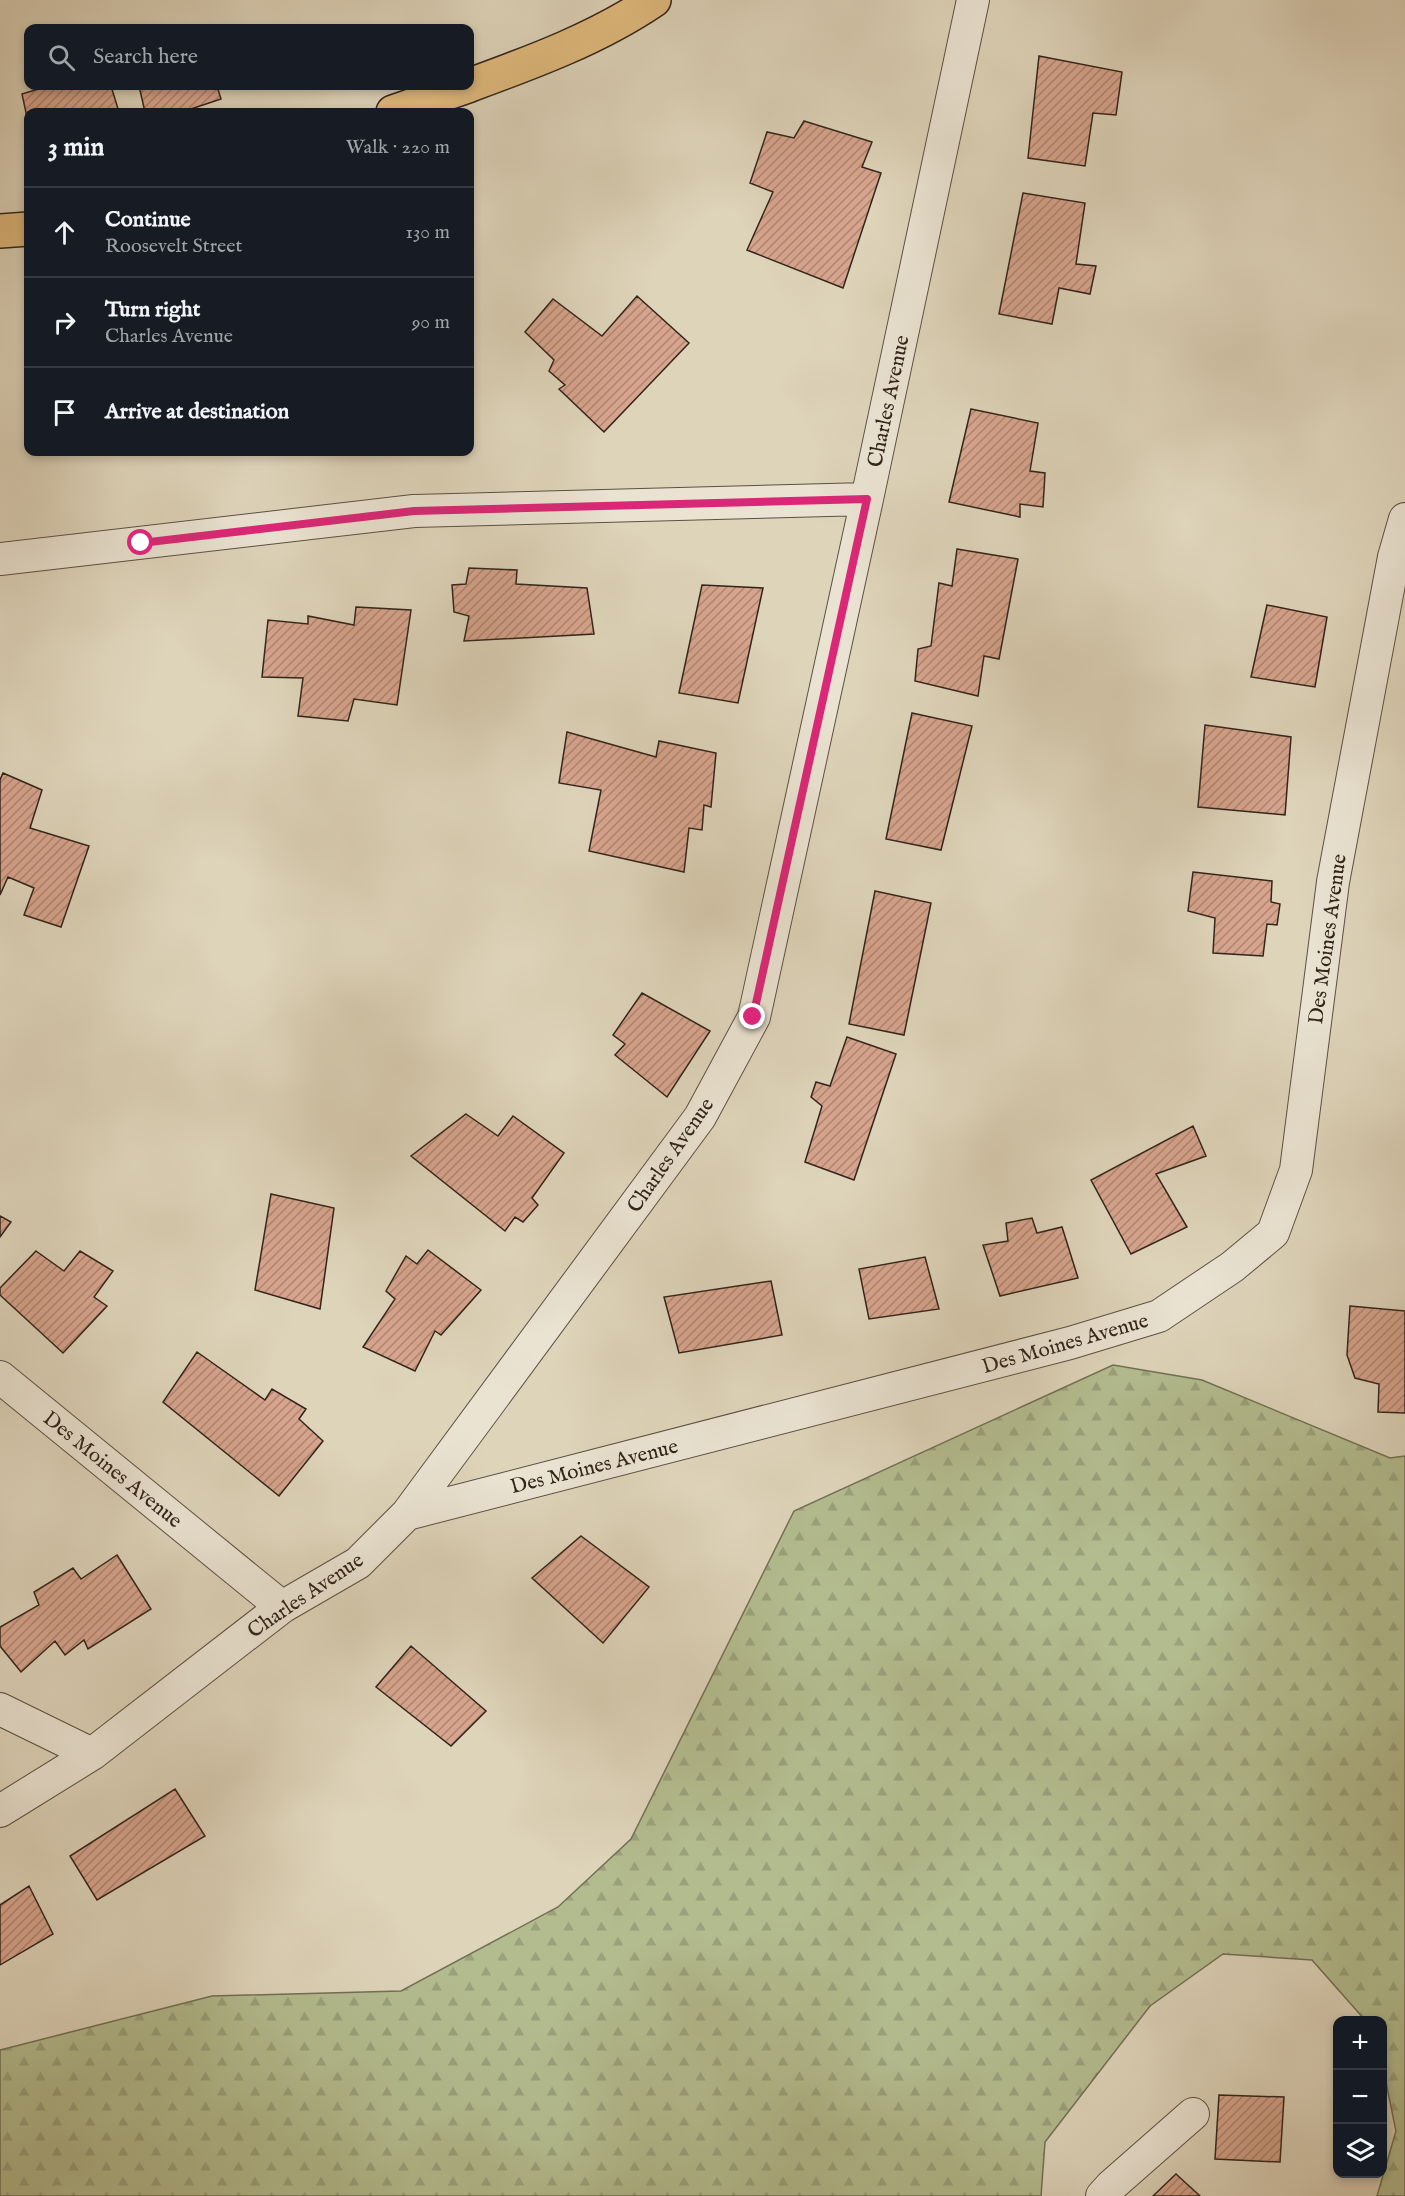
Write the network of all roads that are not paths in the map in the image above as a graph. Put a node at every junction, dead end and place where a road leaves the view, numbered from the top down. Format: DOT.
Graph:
graph roads {
  1 [pos="654,0"];
  2 [pos="973,0"];
  3 [pos="474,83"];
  4 [pos="455,90"];
  5 [pos="404,108"];
  6 [pos="24,229"];
  7 [pos="0,231"];
  8 [pos="867,499"];
  9 [pos="1405,519"];
  10 [pos="0,559"];
  11 [pos="0,1377"];
  12 [pos="407,1514"];
  13 [pos="282,1607"];
  14 [pos="0,1709"];
  15 [pos="92,1754"];
  16 [pos="0,1811"];
  17 [pos="1193,2114"];
  18 [pos="1102,2196"];
  1 -- 3 [label="main road"];
  2 -- 8 [label="street, Charles Avenue"];
  4 -- 5 [label="main road"];
  6 -- 7 [label="main road"];
  8 -- 10 [label="street"];
  8 -- 12 [label="street, Charles Avenue"];
  9 -- 12 [label="street, Des Moines Avenue"];
  11 -- 13 [label="street, Des Moines Avenue"];
  12 -- 13 [label="street, Charles Avenue"];
  13 -- 15 [label="street, Charles Avenue"];
  14 -- 15 [label="street"];
  15 -- 16 [label="street, Charles Avenue"];
  17 -- 18 [label="street"];
}
